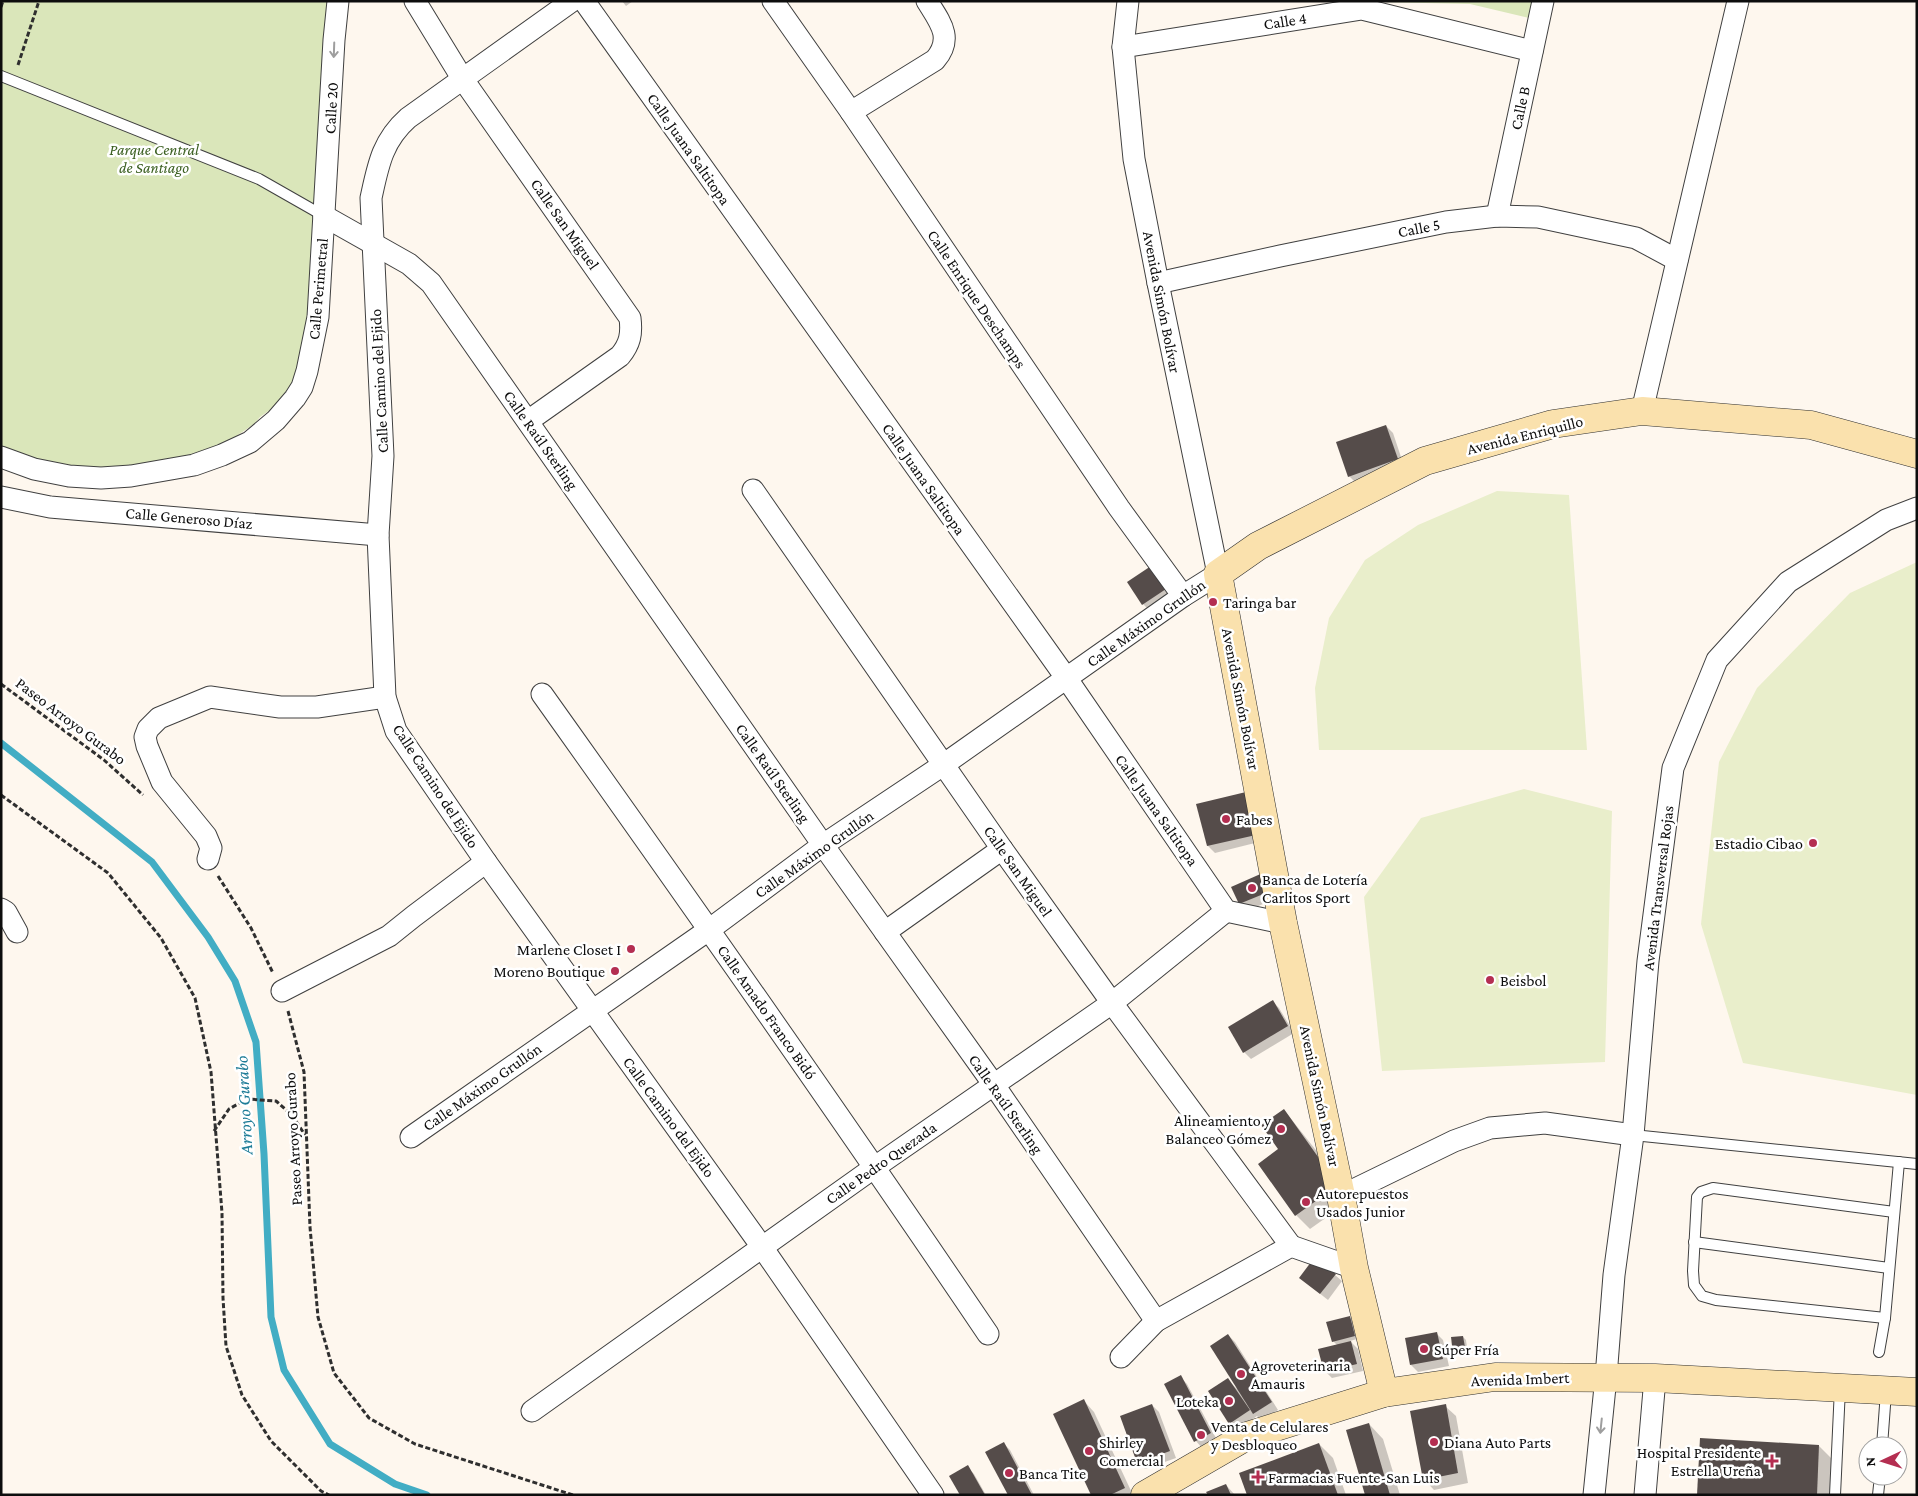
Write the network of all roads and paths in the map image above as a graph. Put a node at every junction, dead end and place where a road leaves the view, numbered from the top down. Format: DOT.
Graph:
graph roads {
  1 [pos="3,1"];
  2 [pos="39,1"];
  3 [pos="338,1"];
  4 [pos="415,1"];
  5 [pos="572,1"];
  6 [pos="584,1"];
  7 [pos="773,1"];
  8 [pos="927,1"];
  9 [pos="1128,1"];
  10 [pos="1543,1"];
  11 [pos="1738,1"];
  12 [pos="1363,5"];
  13 [pos="1,6"];
  14 [pos="1123,47"];
  15 [pos="1532,51"];
  16 [pos="18,66"];
  17 [pos="1,76"];
  18 [pos="462,78"];
  19 [pos="851,112"];
  20 [pos="324,216"];
  21 [pos="1498,216"];
  22 [pos="372,243"];
  23 [pos="1677,260"];
  24 [pos="1158,283"];
  25 [pos="1642,411"];
  26 [pos="528,421"];
  27 [pos="1917,454"];
  28 [pos="1,457"];
  29 [pos="753,490"];
  30 [pos="1,497"];
  31 [pos="1917,508"];
  32 [pos="378,535"];
  33 [pos="1218,574"];
  34 [pos="1183,596"];
  35 [pos="1067,679"];
  36 [pos="1,684"];
  37 [pos="542,694"];
  38 [pos="385,697"];
  39 [pos="943,765"];
  40 [pos="1,794"];
  41 [pos="146,799"];
  42 [pos="823,845"];
  43 [pos="1002,849"];
  44 [pos="208,859"];
  45 [pos="486,862"];
  46 [pos="1,909"];
  47 [pos="1226,911"];
  48 [pos="1284,924"];
  49 [pos="710,929"];
  50 [pos="17,932"];
  51 [pos="884,932"];
  52 [pos="282,991"];
  53 [pos="1112,1003"];
  54 [pos="593,1010"];
  55 [pos="994,1085"];
  56 [pos="214,1131"];
  57 [pos="1633,1135"];
  58 [pos="305,1136"];
  59 [pos="412,1137"];
  60 [pos="1899,1162"];
  61 [pos="1917,1164"];
  62 [pos="875,1167"];
  63 [pos="1341,1196"];
  64 [pos="1894,1212"];
  65 [pos="1694,1242"];
  66 [pos="1291,1246"];
  67 [pos="762,1247"];
  68 [pos="1354,1268"];
  69 [pos="1889,1268"];
  70 [pos="1884,1318"];
  71 [pos="1156,1321"];
  72 [pos="988,1334"];
  73 [pos="1879,1352"];
  74 [pos="1121,1357"];
  75 [pos="1606,1377"];
  76 [pos="1655,1378"];
  77 [pos="1840,1387"];
  78 [pos="1886,1391"];
  79 [pos="1917,1392"];
  80 [pos="1384,1393"];
  81 [pos="532,1411"];
  82 [pos="1883,1436"];
  83 [pos="329,1495"];
  84 [pos="572,1495"];
  85 [pos="933,1495"];
  86 [pos="1145,1495"];
  87 [pos="1594,1495"];
  88 [pos="1645,1495"];
  89 [pos="1834,1495"];
  1 -- 13 [label="path"];
  2 -- 16 [label="path"];
  3 -- 20 [label="street, Calle 20, one-way"];
  4 -- 18 [label="street, Calle San Miguel"];
  5 -- 18 [label="street, Calle Camino del Ejido"];
  6 -- 35 [label="street, Calle Juana Saltitopa"];
  7 -- 19 [label="street, Calle Enrique Deschamps"];
  8 -- 19 [label="street"];
  9 -- 14 [label="street, Avenida Simón Bolívar"];
  10 -- 15 [label="street, Calle B"];
  11 -- 23 [label="street"];
  12 -- 14 [label="street, Calle 4"];
  12 -- 15 [label="street, Calle 4"];
  14 -- 24 [label="street, Avenida Simón Bolívar"];
  15 -- 21 [label="street, Calle B"];
  17 -- 20 [label="lane"];
  18 -- 22 [label="street, Calle Camino del Ejido"];
  18 -- 26 [label="street, Calle San Miguel"];
  19 -- 34 [label="street, Calle Enrique Deschamps"];
  20 -- 22 [label="street, Calle Raúl Sterling"];
  20 -- 28 [label="street, Calle Perimetral"];
  21 -- 23 [label="street, Calle 5"];
  21 -- 24 [label="street, Calle 5"];
  22 -- 26 [label="street, Calle Raúl Sterling"];
  22 -- 32 [label="street, Calle Camino del Ejido"];
  23 -- 25 [label="street"];
  24 -- 33 [label="street, Avenida Simón Bolívar"];
  25 -- 27 [label="street, Avenida Enriquillo"];
  25 -- 33 [label="street, Avenida Enriquillo"];
  26 -- 42 [label="street, Calle Raúl Sterling"];
  29 -- 39 [label="street, Calle San Miguel"];
  30 -- 32 [label="street, Calle Generoso Díaz"];
  31 -- 57 [label="street, Avenida Transversal Rojas"];
  32 -- 38 [label="street, Calle Camino del Ejido"];
  33 -- 34 [label="street, Calle Máximo Grullón"];
  33 -- 48 [label="street, Avenida Simón Bolívar"];
  34 -- 35 [label="street, Calle Máximo Grullón"];
  35 -- 39 [label="street, Calle Máximo Grullón"];
  35 -- 47 [label="street, Calle Juana Saltitopa"];
  36 -- 41 [label="path, Paseo Arroyo Gurabo"];
  37 -- 49 [label="street, Calle Amado Franco Bidó"];
  38 -- 44 [label="street"];
  38 -- 45 [label="street, Calle Camino del Ejido"];
  39 -- 42 [label="street, Calle Máximo Grullón"];
  39 -- 43 [label="street, Calle San Miguel"];
  40 -- 56 [label="path"];
  42 -- 49 [label="street, Calle Máximo Grullón"];
  42 -- 51 [label="street, Calle Raúl Sterling"];
  43 -- 51 [label="street"];
  43 -- 53 [label="street, Calle San Miguel"];
  44 -- 52 [label="path, Paseo Arroyo Gurabo"];
  45 -- 52 [label="street"];
  45 -- 54 [label="street, Calle Camino del Ejido"];
  46 -- 50 [label="street"];
  47 -- 48 [label="street"];
  47 -- 53 [label="street, Calle Pedro Quezada"];
  48 -- 63 [label="street, Avenida Simón Bolívar"];
  49 -- 54 [label="street, Calle Máximo Grullón"];
  49 -- 62 [label="street, Calle Amado Franco Bidó"];
  51 -- 55 [label="street, Calle Raúl Sterling"];
  52 -- 58 [label="path, Paseo Arroyo Gurabo"];
  53 -- 55 [label="street, Calle Pedro Quezada"];
  53 -- 66 [label="street, Calle San Miguel"];
  54 -- 59 [label="street, Calle Máximo Grullón"];
  54 -- 67 [label="street, Calle Camino del Ejido"];
  55 -- 62 [label="street, Calle Pedro Quezada"];
  55 -- 71 [label="street, Calle Raúl Sterling"];
  56 -- 58 [label="path"];
  56 -- 83 [label="path"];
  57 -- 60 [label="lane"];
  57 -- 63 [label="street"];
  57 -- 75 [label="street, Avenida Transversal Rojas"];
  58 -- 84 [label="path, Paseo Arroyo Gurabo"];
  60 -- 61 [label="lane"];
  60 -- 64 [label="lane"];
  62 -- 67 [label="street, Calle Pedro Quezada"];
  62 -- 72 [label="street, Calle Amado Franco Bidó"];
  63 -- 68 [label="street, Avenida Simón Bolívar"];
  64 -- 65 [label="lane"];
  64 -- 69 [label="lane"];
  65 -- 69 [label="lane"];
  65 -- 70 [label="lane"];
  66 -- 68 [label="street"];
  66 -- 71 [label="street"];
  67 -- 81 [label="street, Calle Pedro Quezada"];
  67 -- 85 [label="street, Calle Camino del Ejido"];
  68 -- 80 [label="street, Avenida Simón Bolívar"];
  69 -- 70 [label="lane"];
  70 -- 73 [label="lane"];
  71 -- 74 [label="street"];
  75 -- 76 [label="street, Avenida Imbert"];
  75 -- 80 [label="street, Avenida Imbert"];
  75 -- 87 [label="street, Avenida Transversal Rojas, one-way"];
  76 -- 77 [label="street, Avenida Imbert"];
  76 -- 88 [label="street"];
  77 -- 78 [label="street, Avenida Imbert"];
  77 -- 89 [label="lane"];
  78 -- 79 [label="street, Avenida Imbert"];
  78 -- 82 [label="lane"];
  80 -- 86 [label="street, Avenida Imbert"];
}
